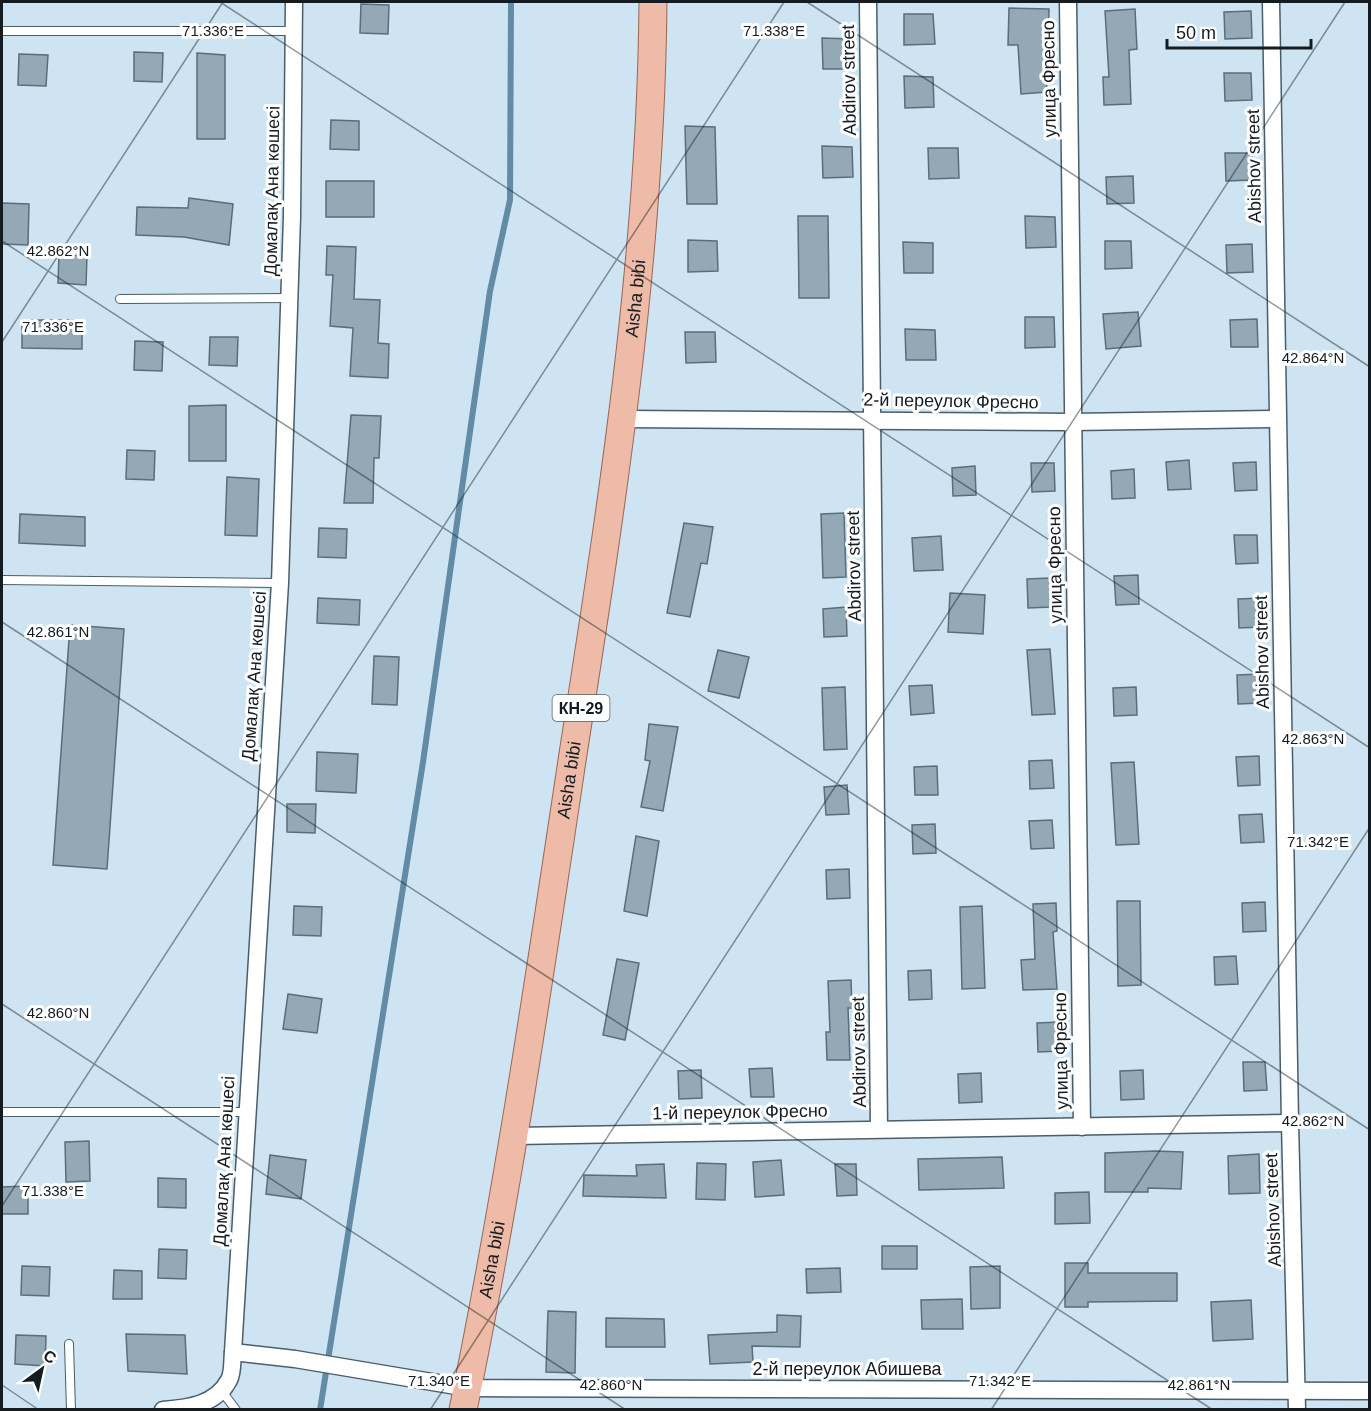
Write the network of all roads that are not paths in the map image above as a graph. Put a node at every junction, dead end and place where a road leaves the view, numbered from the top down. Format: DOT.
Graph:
graph roads {
  1 [pos="294,2"];
  2 [pos="653,2"];
  3 [pos="868,2"];
  4 [pos="1068,2"];
  5 [pos="1271,2"];
  6 [pos="2,31"];
  7 [pos="294,31"];
  8 [pos="290,298"];
  9 [pos="120,299"];
  10 [pos="624,419"];
  11 [pos="1277,419"];
  12 [pos="872,420"];
  13 [pos="1072,422"];
  14 [pos="2,580"];
  15 [pos="280,584"];
  16 [pos="2,1112"];
  17 [pos="246,1112"];
  18 [pos="1290,1124"];
  19 [pos="1082,1127"];
  20 [pos="879,1129"];
  21 [pos="515,1136"];
  22 [pos="69,1344"];
  23 [pos="233,1352"];
  24 [pos="1298,1389"];
  25 [pos="221,1390"];
  26 [pos="1370,1391"];
  27 [pos="465,1399"];
  28 [pos="71,1410"];
  29 [pos="163,1410"];
  30 [pos="236,1410"];
  31 [pos="1298,1410"];
  1 -- 7 [label="street, Домалақ Ана көшесі"];
  2 -- 10 [label="main road, Aisha bibi / КН-29"];
  3 -- 12 [label="street, Abdirov street"];
  4 -- 13 [label="street, улица Фресно"];
  5 -- 11 [label="street, Abishov street"];
  6 -- 7 [label="lane"];
  7 -- 8 [label="street, Домалақ Ана көшесі"];
  8 -- 9 [label="lane"];
  8 -- 15 [label="street, Домалақ Ана көшесі"];
  10 -- 12 [label="street, 2-й переулок Фресно"];
  10 -- 21 [label="main road, Aisha bibi / КН-29"];
  11 -- 13 [label="street, 2-й переулок Фресно"];
  11 -- 18 [label="street, Abishov street"];
  12 -- 13 [label="street, 2-й переулок Фресно"];
  12 -- 20 [label="street, Abdirov street"];
  13 -- 19 [label="street, улица Фресно"];
  14 -- 15 [label="lane"];
  15 -- 17 [label="street, Домалақ Ана көшесі"];
  16 -- 17 [label="lane"];
  17 -- 23 [label="street, Домалақ Ана көшесі"];
  18 -- 19 [label="street, 1-й переулок Фресно"];
  18 -- 24 [label="street, Abishov street"];
  19 -- 20 [label="street, 1-й переулок Фресно"];
  20 -- 21 [label="street, 1-й переулок Фресно"];
  21 -- 27 [label="main road, Aisha bibi / КН-29"];
  22 -- 28 [label="lane"];
  23 -- 25 [label="street, Домалақ Ана көшесі"];
  23 -- 27 [label="street, 2-й переулок Абишева"];
  24 -- 26 [label="street, 2-й переулок Абишева"];
  24 -- 27 [label="street, 2-й переулок Абишева"];
  24 -- 31 [label="street, Abishov street"];
  25 -- 29 [label="street"];
  25 -- 30 [label="lane"];
}
